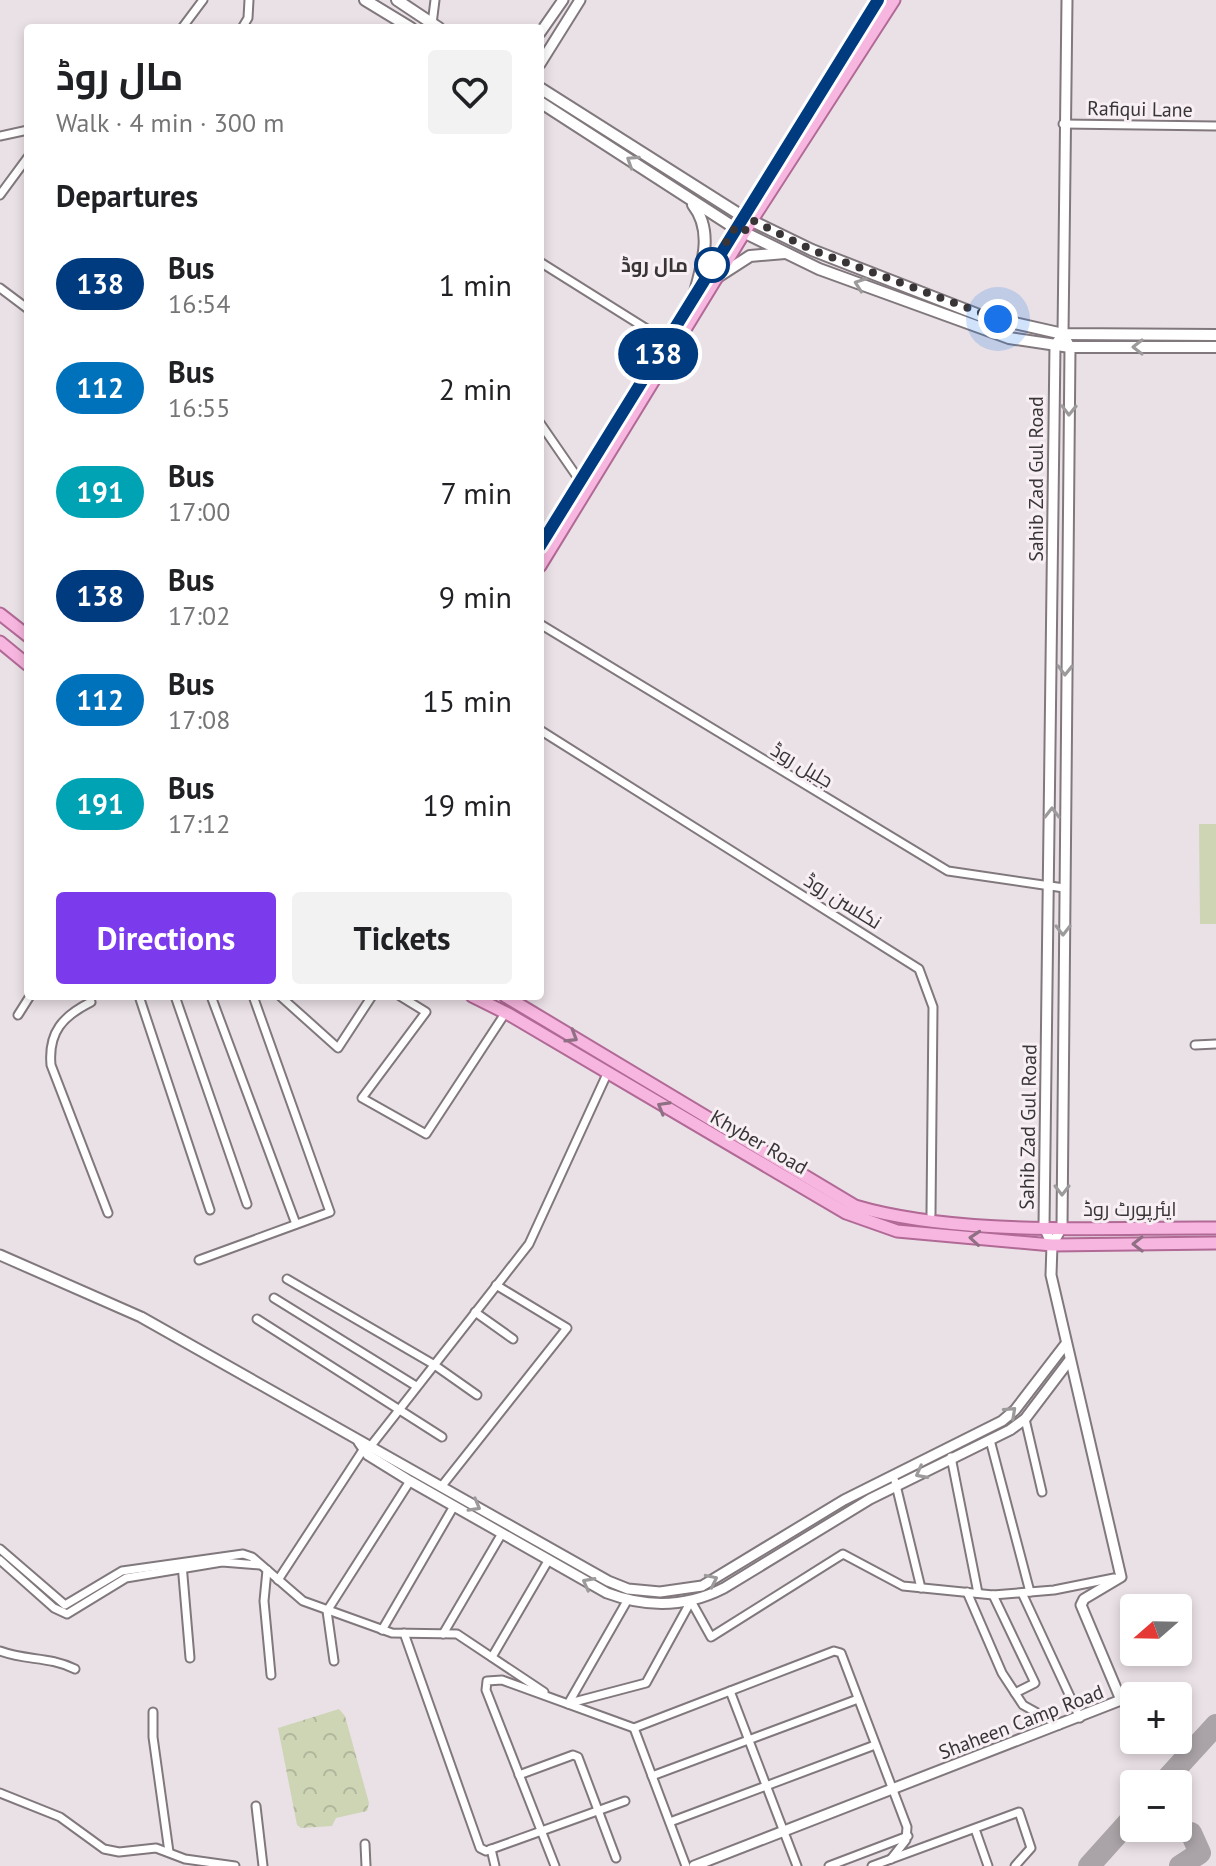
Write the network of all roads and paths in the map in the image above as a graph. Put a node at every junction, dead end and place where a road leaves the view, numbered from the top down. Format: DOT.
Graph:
graph roads {
  1 [pos="203,0"];
  2 [pos="249,0"];
  3 [pos="365,0"];
  4 [pos="397,0"];
  5 [pos="435,0"];
  6 [pos="563,0"];
  7 [pos="580,0"];
  8 [pos="878,0"];
  9 [pos="894,0"];
  10 [pos="1067,0"];
  11 [pos="185,24"];
  12 [pos="244,24"];
  13 [pos="404,24"];
  14 [pos="433,24"];
  15 [pos="436,24"];
  16 [pos="544,27"];
  17 [pos="854,49"];
  18 [pos="544,58"];
  19 [pos="544,91"];
  20 [pos="544,105"];
  21 [pos="1063,124"];
  22 [pos="1216,126"];
  23 [pos="24,131"];
  24 [pos="0,136"];
  25 [pos="24,162"];
  26 [pos="684,194"];
  27 [pos="0,195"];
  28 [pos="747,218"];
  29 [pos="740,230"];
  30 [pos="787,253"];
  31 [pos="544,265"];
  32 [pos="716,279"];
  33 [pos="0,288"];
  34 [pos="695,294"];
  35 [pos="24,306"];
  36 [pos="1063,334"];
  37 [pos="1216,335"];
  38 [pos="666,341"];
  39 [pos="1055,345"];
  40 [pos="1070,347"];
  41 [pos="1216,347"];
  42 [pos="544,429"];
  43 [pos="580,481"];
  44 [pos="544,540"];
  45 [pos="544,559"];
  46 [pos="0,614"];
  47 [pos="544,626"];
  48 [pos="24,633"];
  49 [pos="0,642"];
  50 [pos="24,662"];
  51 [pos="544,733"];
  52 [pos="1051,887"];
  53 [pos="1064,888"];
  54 [pos="27,1000"];
  55 [pos="90,1000"];
  56 [pos="140,1000"];
  57 [pos="176,1000"];
  58 [pos="212,1000"];
  59 [pos="254,1000"];
  60 [pos="284,1000"];
  61 [pos="369,1000"];
  62 [pos="406,1000"];
  63 [pos="480,1000"];
  64 [pos="512,1000"];
  65 [pos="506,1012"];
  66 [pos="18,1015"];
  67 [pos="1216,1044"];
  68 [pos="1195,1045"];
  69 [pos="607,1074"];
  70 [pos="247,1204"];
  71 [pos="210,1210"];
  72 [pos="108,1213"];
  73 [pos="931,1214"];
  74 [pos="296,1224"];
  75 [pos="1044,1227"];
  76 [pos="1062,1227"];
  77 [pos="1216,1228"];
  78 [pos="1216,1243"];
  79 [pos="1052,1245"];
  80 [pos="0,1255"];
  81 [pos="199,1260"];
  82 [pos="287,1279"];
  83 [pos="496,1285"];
  84 [pos="274,1298"];
  85 [pos="475,1312"];
  86 [pos="257,1319"];
  87 [pos="513,1339"];
  88 [pos="1065,1345"];
  89 [pos="1069,1361"];
  90 [pos="433,1364"];
  91 [pos="416,1386"];
  92 [pos="477,1395"];
  93 [pos="399,1409"];
  94 [pos="1025,1419"];
  95 [pos="442,1437"];
  96 [pos="990,1440"];
  97 [pos="365,1446"];
  98 [pos="951,1457"];
  99 [pos="891,1475"];
  100 [pos="410,1481"];
  101 [pos="897,1485"];
  102 [pos="441,1487"];
  103 [pos="1042,1492"];
  104 [pos="454,1506"];
  105 [pos="501,1535"];
  106 [pos="0,1549"];
  107 [pos="0,1560"];
  108 [pos="548,1561"];
  109 [pos="182,1565"];
  110 [pos="265,1568"];
  111 [pos="1121,1577"];
  112 [pos="278,1580"];
  113 [pos="921,1588"];
  114 [pos="967,1592"];
  115 [pos="1026,1592"];
  116 [pos="978,1593"];
  117 [pos="993,1595"];
  118 [pos="627,1601"];
  119 [pos="691,1601"];
  120 [pos="327,1611"];
  121 [pos="382,1630"];
  122 [pos="404,1633"];
  123 [pos="443,1634"];
  124 [pos="0,1651"];
  125 [pos="492,1657"];
  126 [pos="190,1658"];
  127 [pos="334,1661"];
  128 [pos="75,1669"];
  129 [pos="271,1675"];
  130 [pos="730,1691"];
  131 [pos="1015,1693"];
  132 [pos="858,1699"];
  133 [pos="556,1700"];
  134 [pos="568,1704"];
  135 [pos="153,1712"];
  136 [pos="1080,1718"];
  137 [pos="1061,1726"];
  138 [pos="634,1728"];
  139 [pos="749,1740"];
  140 [pos="875,1745"];
  141 [pos="519,1775"];
  142 [pos="652,1776"];
  143 [pos="766,1785"];
  144 [pos="893,1790"];
  145 [pos="0,1793"];
  146 [pos="625,1801"];
  147 [pos="256,1806"];
  148 [pos="599,1810"];
  149 [pos="670,1822"];
  150 [pos="975,1829"];
  151 [pos="541,1830"];
  152 [pos="784,1832"];
  153 [pos="908,1836"];
  154 [pos="365,1844"];
  155 [pos="491,1849"];
  156 [pos="169,1852"];
  157 [pos="616,1858"];
  158 [pos="891,1859"];
  159 [pos="876,1865"];
  160 [pos="235,1866"];
  161 [pos="263,1866"];
  162 [pos="366,1866"];
  163 [pos="494,1866"];
  164 [pos="555,1866"];
  165 [pos="686,1866"];
  166 [pos="694,1866"];
  167 [pos="797,1866"];
  168 [pos="829,1866"];
  169 [pos="988,1866"];
  170 [pos="1015,1866"];
  1 -- 11 [label="street"];
  2 -- 12 [label="street"];
  3 -- 13 [label="main road"];
  4 -- 14 [label="main road"];
  5 -- 15 [label="street"];
  6 -- 16 [label="street"];
  7 -- 18 [label="street"];
  8 -- 17 [label="main road"];
  9 -- 17 [label="main road"];
  10 -- 21 [label="street, Sahib Zad Gul Road"];
  17 -- 28 [label="main road"];
  19 -- 28 [label="main road"];
  26 -- 20 [label="main road, one-way"];
  21 -- 22 [label="street, Rafiqui Lane"];
  21 -- 36 [label="street, Sahib Zad Gul Road"];
  23 -- 24 [label="street"];
  25 -- 27 [label="street"];
  26 -- 29 [label="main road"];
  26 -- 34 [label="main road"];
  28 -- 29 [label="main road"];
  28 -- 36 [label="main road"];
  29 -- 30 [label="main road"];
  29 -- 32 [label="main road"];
  29 -- 34 [label="main road"];
  30 -- 32 [label="main road"];
  39 -- 30 [label="main road, one-way"];
  31 -- 38 [label="street"];
  32 -- 45 [label="main road"];
  33 -- 35 [label="street"];
  34 -- 38 [label="main road"];
  36 -- 37 [label="main road"];
  36 -- 39 [label="street"];
  36 -- 40 [label="street, Sahib Zad Gul Road"];
  38 -- 43 [label="main road"];
  39 -- 40 [label="main road"];
  52 -- 39 [label="street, Sahib Zad Gul Road, one-way"];
  41 -- 40 [label="main road, one-way"];
  40 -- 53 [label="street, Sahib Zad Gul Road, one-way"];
  42 -- 43 [label="street"];
  43 -- 44 [label="main road"];
  46 -- 48 [label="main road"];
  47 -- 52 [label="street, جلیل روڈ"];
  49 -- 50 [label="main road"];
  51 -- 73 [label="street, نکلسن روڈ"];
  52 -- 53 [label="street, جلیل روڈ"];
  52 -- 75 [label="street, Sahib Zad Gul Road"];
  53 -- 76 [label="street, Sahib Zad Gul Road, one-way"];
  54 -- 66 [label="street"];
  55 -- 72 [label="street"];
  56 -- 71 [label="street"];
  57 -- 70 [label="street"];
  58 -- 74 [label="street"];
  59 -- 74 [label="street"];
  60 -- 61 [label="street"];
  62 -- 65 [label="street"];
  63 -- 65 [label="main road, Khyber Road"];
  64 -- 75 [label="main road, Khyber Road, one-way"];
  65 -- 69 [label="main road, Khyber Road"];
  67 -- 68 [label="street"];
  79 -- 69 [label="main road, Khyber Road, one-way"];
  69 -- 83 [label="street"];
  74 -- 81 [label="street"];
  75 -- 76 [label="main road, ایئرپورٹ روڈ"];
  75 -- 79 [label="street, Sahib Zad Gul Road"];
  76 -- 77 [label="main road, ایئرپورٹ روڈ"];
  76 -- 79 [label="street, Sahib Zad Gul Road"];
  78 -- 79 [label="main road, Khyber Road, one-way"];
  79 -- 88 [label="street"];
  80 -- 97 [label="street"];
  82 -- 90 [label="street"];
  83 -- 85 [label="street"];
  83 -- 102 [label="street"];
  84 -- 91 [label="street"];
  85 -- 87 [label="street"];
  85 -- 90 [label="street"];
  86 -- 93 [label="street"];
  88 -- 89 [label="street"];
  99 -- 88 [label="street, one-way"];
  89 -- 94 [label="street"];
  89 -- 111 [label="street"];
  90 -- 91 [label="street"];
  90 -- 92 [label="street"];
  91 -- 93 [label="street"];
  93 -- 95 [label="street"];
  93 -- 97 [label="street"];
  94 -- 96 [label="street"];
  94 -- 103 [label="street"];
  96 -- 98 [label="street"];
  96 -- 115 [label="street"];
  97 -- 100 [label="street"];
  97 -- 102 [label="street"];
  97 -- 112 [label="street"];
  98 -- 101 [label="street, one-way"];
  98 -- 116 [label="street"];
  99 -- 101 [label="street"];
  102 -- 99 [label="street, one-way"];
  100 -- 104 [label="street"];
  100 -- 120 [label="street"];
  101 -- 113 [label="street"];
  101 -- 119 [label="street"];
  104 -- 105 [label="street"];
  104 -- 121 [label="street"];
  105 -- 108 [label="street"];
  105 -- 123 [label="street"];
  106 -- 109 [label="street"];
  107 -- 109 [label="street"];
  118 -- 108 [label="street, one-way"];
  108 -- 125 [label="street"];
  109 -- 110 [label="street"];
  109 -- 126 [label="street"];
  110 -- 112 [label="street"];
  110 -- 129 [label="street"];
  111 -- 115 [label="street"];
  111 -- 136 [label="street, Shaheen Camp Road"];
  112 -- 120 [label="street"];
  113 -- 114 [label="street"];
  113 -- 119 [label="street"];
  114 -- 116 [label="street"];
  114 -- 131 [label="street"];
  115 -- 117 [label="street"];
  115 -- 136 [label="street"];
  116 -- 117 [label="street"];
  117 -- 131 [label="street"];
  118 -- 119 [label="street"];
  118 -- 134 [label="street"];
  119 -- 134 [label="street"];
  120 -- 121 [label="street"];
  120 -- 127 [label="street"];
  121 -- 122 [label="street"];
  122 -- 123 [label="street"];
  122 -- 155 [label="street"];
  123 -- 125 [label="street"];
  124 -- 128 [label="street"];
  125 -- 133 [label="street"];
  130 -- 132 [label="street"];
  130 -- 138 [label="street"];
  130 -- 139 [label="street"];
  131 -- 137 [label="street"];
  132 -- 139 [label="street"];
  132 -- 140 [label="street"];
  133 -- 134 [label="street"];
  133 -- 141 [label="street"];
  134 -- 138 [label="street"];
  135 -- 156 [label="street"];
  136 -- 137 [label="street, Shaheen Camp Road"];
  137 -- 144 [label="street, Shaheen Camp Road"];
  138 -- 142 [label="street"];
  139 -- 142 [label="street"];
  139 -- 143 [label="street"];
  140 -- 143 [label="street"];
  140 -- 144 [label="street"];
  141 -- 148 [label="street"];
  141 -- 151 [label="street"];
  142 -- 149 [label="street"];
  143 -- 149 [label="street"];
  143 -- 152 [label="street"];
  144 -- 152 [label="street, Shaheen Camp Road"];
  144 -- 153 [label="street"];
  145 -- 156 [label="street"];
  146 -- 148 [label="street"];
  147 -- 161 [label="street"];
  148 -- 151 [label="street"];
  148 -- 157 [label="street"];
  149 -- 165 [label="street"];
  150 -- 158 [label="street"];
  150 -- 169 [label="street"];
  150 -- 170 [label="street"];
  151 -- 155 [label="street"];
  151 -- 164 [label="street"];
  152 -- 166 [label="street, Shaheen Camp Road"];
  152 -- 167 [label="street"];
  153 -- 158 [label="street"];
  153 -- 168 [label="street"];
  154 -- 162 [label="street"];
  155 -- 163 [label="street"];
  156 -- 160 [label="street"];
  158 -- 159 [label="street"];
}
